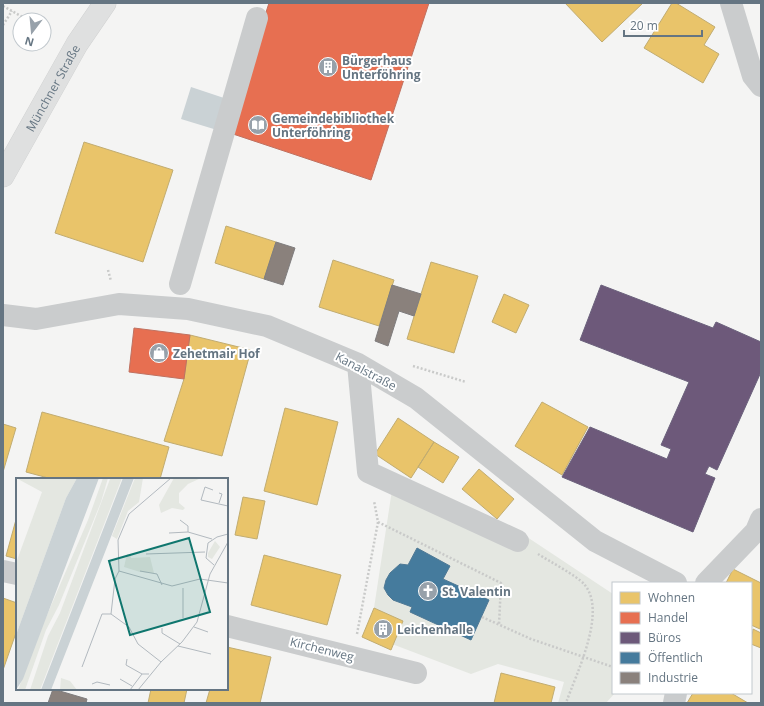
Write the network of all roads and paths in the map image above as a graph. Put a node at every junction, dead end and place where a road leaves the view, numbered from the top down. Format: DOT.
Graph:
graph roads {
  1 [pos="105,3"];
  2 [pos="731,3"];
  3 [pos="3,6"];
  4 [pos="12,11"];
  5 [pos="257,18"];
  6 [pos="3,25"];
  7 [pos="761,86"];
  8 [pos="3,176"];
  9 [pos="108,270"];
  10 [pos="110,279"];
  11 [pos="180,284"];
  12 [pos="3,315"];
  13 [pos="358,364"];
  14 [pos="368,472"];
  15 [pos="761,519"];
  16 [pos="378,522"];
  17 [pos="518,541"];
  18 [pos="3,571"];
  19 [pos="16,574"];
  20 [pos="674,582"];
  21 [pos="707,582"];
  22 [pos="482,616"];
  23 [pos="499,625"];
  24 [pos="228,626"];
  25 [pos="583,656"];
  26 [pos="352,657"];
  27 [pos="612,667"];
  28 [pos="416,673"];
  29 [pos="566,703"];
  1 -- 8 [label="main road, Münchner Straße"];
  2 -- 7 [label="street"];
  3 -- 4 [label="path"];
  4 -- 6 [label="path"];
  5 -- 11 [label="street"];
  9 -- 10 [label="path"];
  12 -- 13 [label="street, Kanalstraße"];
  13 -- 14 [label="street"];
  13 -- 20 [label="street, Kanalstraße"];
  14 -- 16 [label="path"];
  14 -- 17 [label="street"];
  15 -- 21 [label="street"];
  16 -- 23 [label="path"];
  16 -- 26 [label="path"];
  17 -- 25 [label="path"];
  18 -- 19 [label="street"];
  22 -- 23 [label="path"];
  23 -- 25 [label="path"];
  24 -- 26 [label="street, Kirchenweg"];
  25 -- 27 [label="path"];
  25 -- 29 [label="path"];
  26 -- 28 [label="street, Kirchenweg"];
}
